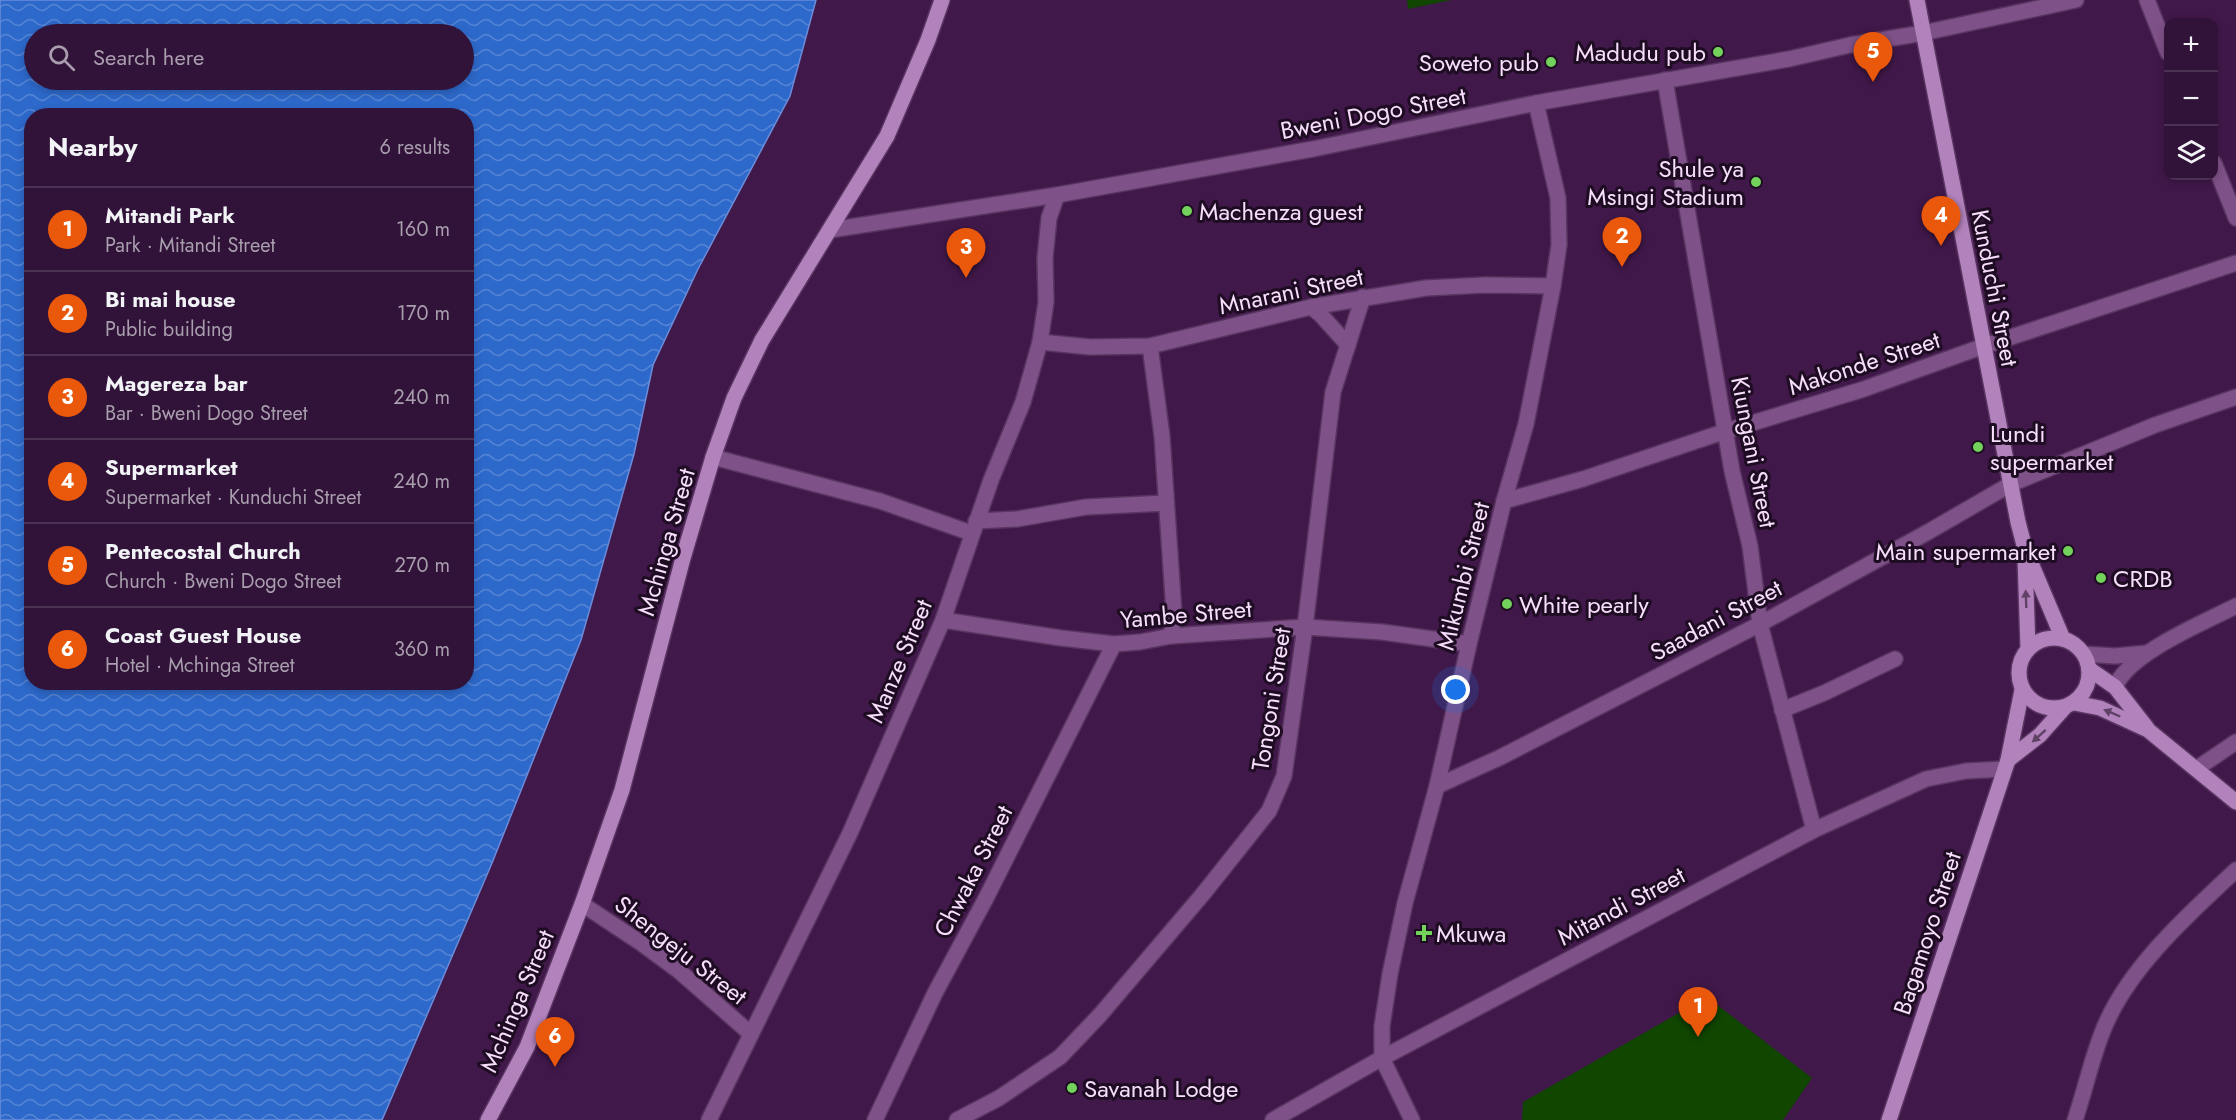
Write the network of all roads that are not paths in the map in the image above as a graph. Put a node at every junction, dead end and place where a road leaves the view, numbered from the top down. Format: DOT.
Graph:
graph roads {
  1 [pos="942,0"];
  2 [pos="1917,0"];
  3 [pos="2076,0"];
  4 [pos="2147,0"];
  5 [pos="1923,33"];
  6 [pos="2164,41"];
  7 [pos="1665,80"];
  8 [pos="1536,103"];
  9 [pos="2218,173"];
  10 [pos="1057,195"];
  11 [pos="2236,218"];
  12 [pos="830,230"];
  13 [pos="2236,263"];
  14 [pos="1553,286"];
  15 [pos="1364,297"];
  16 [pos="1311,307"];
  17 [pos="1040,342"];
  18 [pos="1348,345"];
  19 [pos="1150,346"];
  20 [pos="1984,346"];
  21 [pos="2236,397"];
  22 [pos="1726,430"];
  23 [pos="713,457"];
  24 [pos="2011,484"];
  25 [pos="1504,501"];
  26 [pos="1166,503"];
  27 [pos="974,527"];
  28 [pos="2025,549"];
  29 [pos="2236,606"];
  30 [pos="943,620"];
  31 [pos="1760,624"];
  32 [pos="1305,627"];
  33 [pos="1171,636"];
  34 [pos="2063,639"];
  35 [pos="1114,644"];
  36 [pos="1469,644"];
  37 [pos="2028,649"];
  38 [pos="2150,652"];
  39 [pos="2084,654"];
  40 [pos="1895,659"];
  41 [pos="2089,669"];
  42 [pos="2115,687"];
  43 [pos="2022,690"];
  44 [pos="2070,705"];
  45 [pos="1782,711"];
  46 [pos="2148,730"];
  47 [pos="2236,742"];
  48 [pos="2006,764"];
  49 [pos="2196,770"];
  50 [pos="1437,786"];
  51 [pos="2236,802"];
  52 [pos="1814,830"];
  53 [pos="2236,870"];
  54 [pos="582,904"];
  55 [pos="751,1034"];
  56 [pos="1382,1058"];
  57 [pos="877,1119"];
  58 [pos="488,1120"];
  59 [pos="709,1120"];
  60 [pos="957,1120"];
  61 [pos="1273,1120"];
  62 [pos="1412,1120"];
  63 [pos="1889,1120"];
  64 [pos="2075,1120"];
  1 -- 12 [label="main road, Mchinga Street"];
  2 -- 5 [label="main road, Kunduchi Street"];
  3 -- 5 [label="street, Bweni Dogo Street"];
  4 -- 6 [label="street"];
  5 -- 7 [label="street, Bweni Dogo Street"];
  5 -- 20 [label="main road, Kunduchi Street"];
  7 -- 8 [label="street, Bweni Dogo Street"];
  7 -- 22 [label="street, Kiungani Street"];
  8 -- 10 [label="street, Bweni Dogo Street"];
  8 -- 14 [label="street, Mikumbi Street"];
  9 -- 11 [label="street"];
  10 -- 12 [label="street, Bweni Dogo Street"];
  10 -- 17 [label="street, Manze Street"];
  12 -- 23 [label="main road, Mchinga Street"];
  13 -- 20 [label="street, Makonde Street"];
  14 -- 15 [label="street, Mnarani Street"];
  14 -- 25 [label="street, Mikumbi Street"];
  15 -- 16 [label="street, Mnarani Street"];
  15 -- 18 [label="street, Tongoni Street"];
  16 -- 18 [label="street"];
  16 -- 19 [label="street, Mnarani Street"];
  17 -- 19 [label="street, Mnarani Street"];
  17 -- 27 [label="street, Manze Street"];
  18 -- 32 [label="street, Tongoni Street"];
  19 -- 26 [label="street"];
  20 -- 22 [label="street, Makonde Street"];
  20 -- 24 [label="main road, Kunduchi Street"];
  21 -- 24 [label="street, Saadani Street"];
  22 -- 25 [label="street, Makonde Street"];
  22 -- 31 [label="street, Kiungani Street"];
  23 -- 27 [label="street"];
  23 -- 54 [label="main road, Mchinga Street"];
  24 -- 28 [label="main road, Kunduchi Street"];
  24 -- 31 [label="street, Saadani Street"];
  25 -- 36 [label="street, Mikumbi Street"];
  26 -- 27 [label="street"];
  26 -- 33 [label="street"];
  27 -- 30 [label="street, Manze Street"];
  28 -- 34 [label="main road"];
  37 -- 28 [label="main road, one-way"];
  29 -- 38 [label="street"];
  30 -- 35 [label="street, Yambe Street"];
  30 -- 55 [label="street, Manze Street"];
  31 -- 45 [label="street, Kiungani Street"];
  31 -- 50 [label="street, Saadani Street"];
  32 -- 33 [label="street, Yambe Street"];
  32 -- 36 [label="street, Yambe Street"];
  32 -- 60 [label="street, Tongoni Street"];
  33 -- 35 [label="street, Yambe Street"];
  34 -- 37 [label="main road"];
  34 -- 39 [label="main road"];
  35 -- 57 [label="street, Chwaka Street"];
  36 -- 50 [label="street, Mikumbi Street"];
  37 -- 43 [label="main road"];
  38 -- 39 [label="street"];
  38 -- 42 [label="street"];
  39 -- 41 [label="main road"];
  40 -- 45 [label="street"];
  41 -- 42 [label="main road"];
  41 -- 44 [label="main road"];
  42 -- 46 [label="main road"];
  43 -- 44 [label="main road"];
  43 -- 48 [label="main road, Bagamoyo Street"];
  46 -- 44 [label="main road, one-way"];
  44 -- 48 [label="main road, one-way"];
  45 -- 52 [label="street, Kiungani Street"];
  46 -- 49 [label="main road"];
  47 -- 49 [label="street"];
  48 -- 52 [label="street, Mitandi Street"];
  48 -- 63 [label="main road, Bagamoyo Street"];
  49 -- 51 [label="main road"];
  50 -- 56 [label="street, Mikumbi Street"];
  52 -- 56 [label="street, Mitandi Street"];
  53 -- 64 [label="street"];
  54 -- 55 [label="street, Shengeju Street"];
  54 -- 58 [label="main road, Mchinga Street"];
  55 -- 59 [label="street, Manze Street"];
  56 -- 61 [label="street, Mitandi Street"];
  56 -- 62 [label="street"];
}
